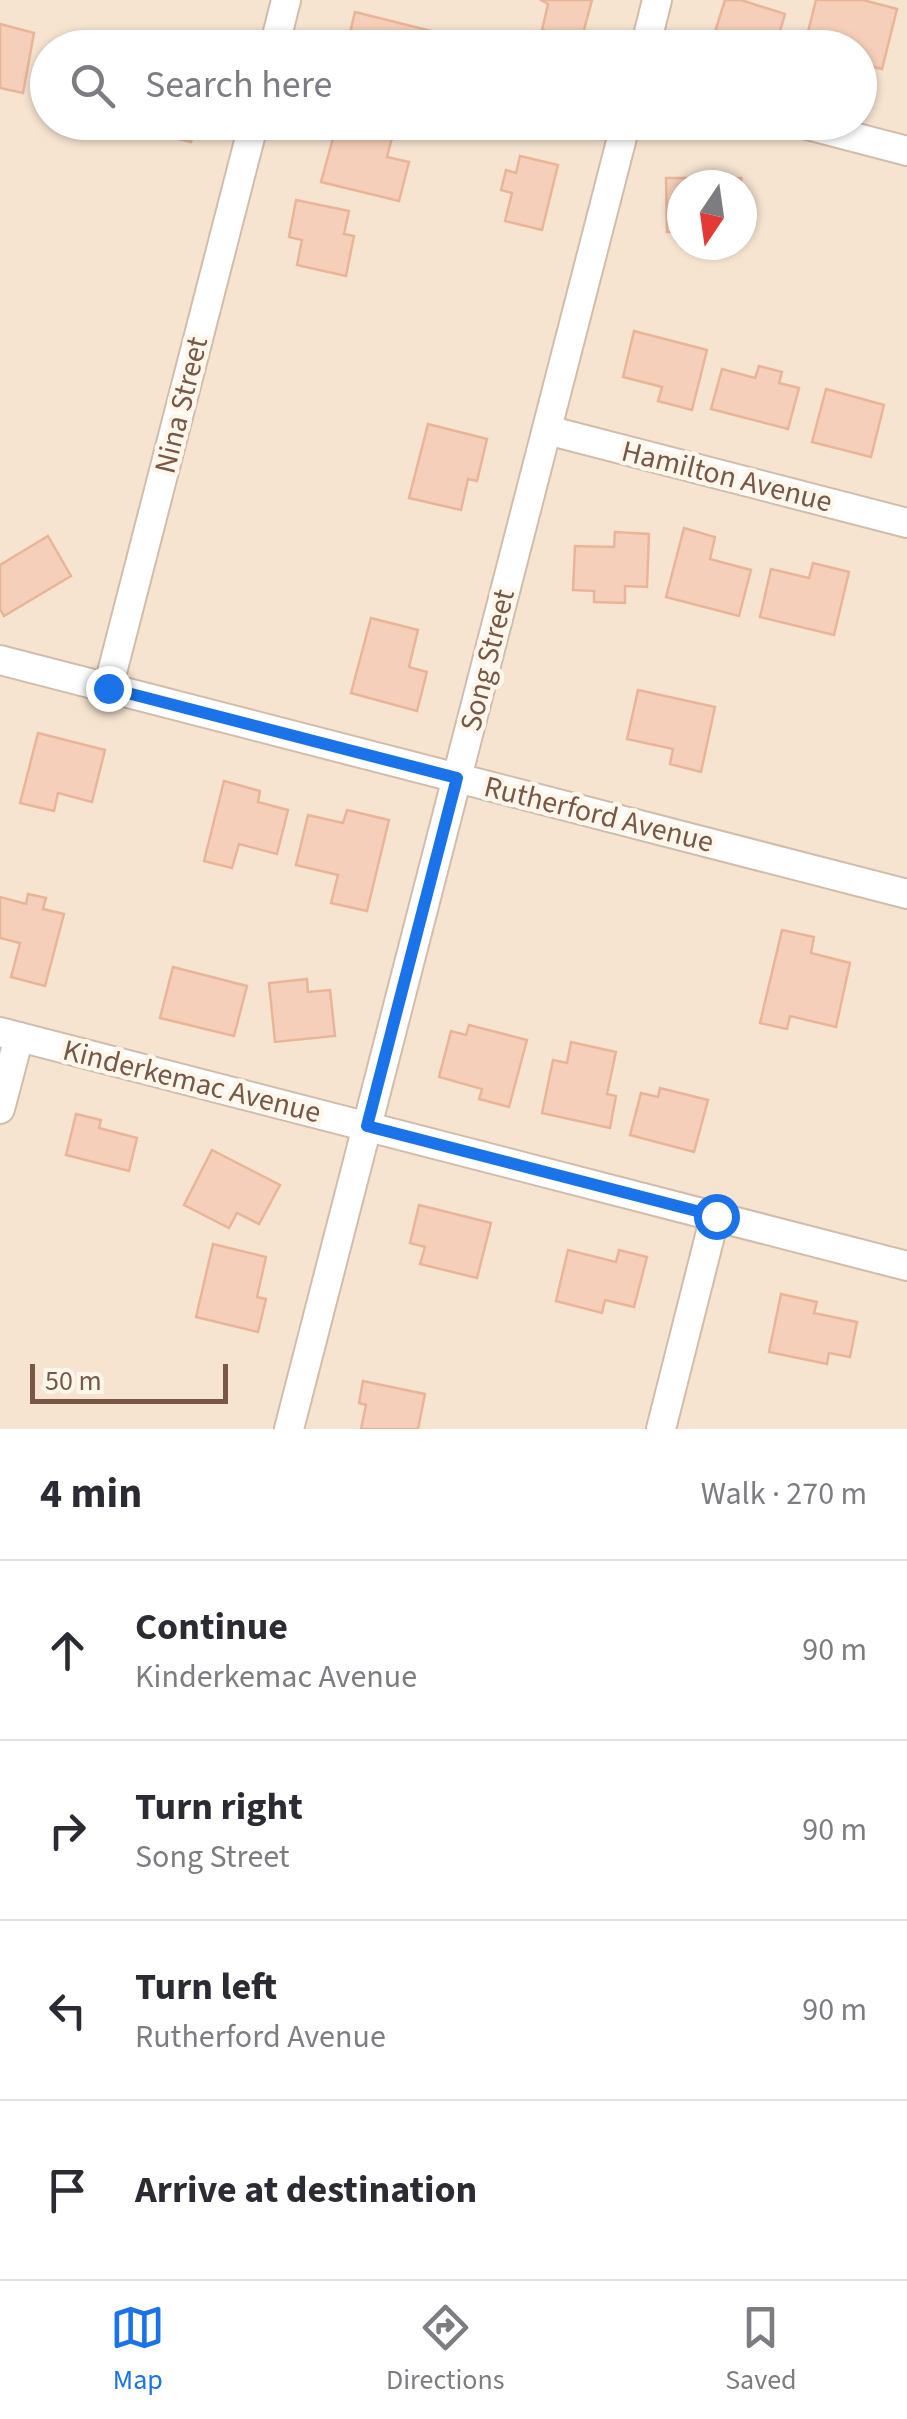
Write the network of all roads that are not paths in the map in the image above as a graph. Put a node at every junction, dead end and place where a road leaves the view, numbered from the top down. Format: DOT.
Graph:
graph roads {
  1 [pos="286,0"];
  2 [pos="658,0"];
  3 [pos="278,30"];
  4 [pos="650,30"];
  5 [pos="249,140"];
  6 [pos="621,140"];
  7 [pos="865,140"];
  8 [pos="907,151"];
  9 [pos="546,430"];
  10 [pos="907,522"];
  11 [pos="0,660"];
  12 [pos="108,688"];
  13 [pos="457,778"];
  14 [pos="907,894"];
  15 [pos="9,1034"];
  16 [pos="0,1109"];
  17 [pos="367,1126"];
  18 [pos="716,1216"];
  19 [pos="907,1266"];
  20 [pos="289,1429"];
  21 [pos="660,1429"];
  1 -- 3 [label="street"];
  2 -- 4 [label="street"];
  5 -- 12 [label="street, Nina Street"];
  6 -- 9 [label="street, Song Street"];
  7 -- 8 [label="street"];
  9 -- 10 [label="street, Hamilton Avenue"];
  9 -- 13 [label="street, Song Street"];
  11 -- 12 [label="street, Rutherford Avenue"];
  12 -- 13 [label="street, Rutherford Avenue"];
  13 -- 14 [label="street, Rutherford Avenue"];
  13 -- 17 [label="street, Song Street"];
  15 -- 16 [label="street"];
  15 -- 17 [label="street, Kinderkemac Avenue"];
  17 -- 18 [label="street, Kinderkemac Avenue"];
  17 -- 20 [label="street, Song Street"];
  18 -- 19 [label="street, Kinderkemac Avenue"];
  18 -- 21 [label="street"];
}
